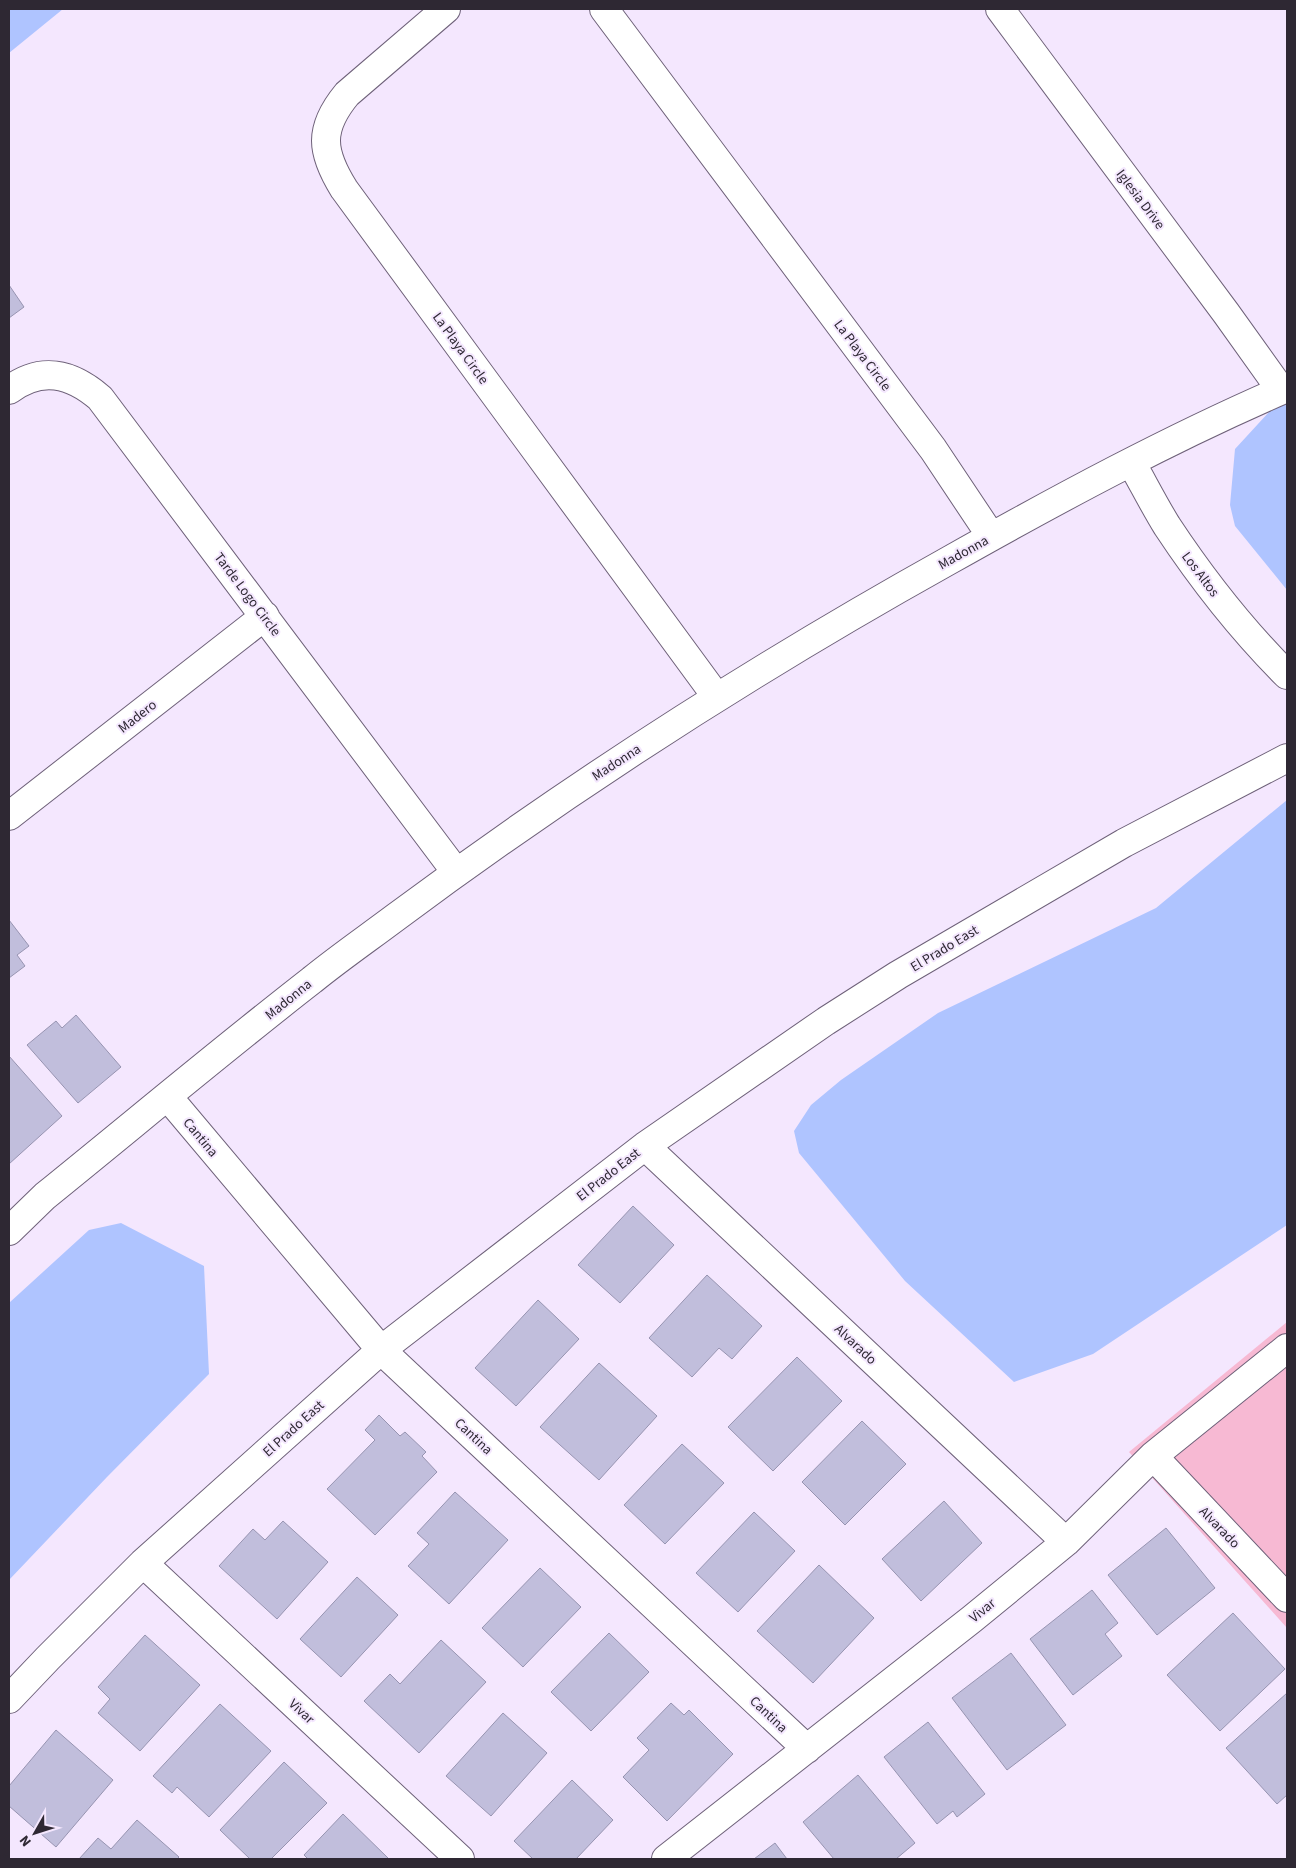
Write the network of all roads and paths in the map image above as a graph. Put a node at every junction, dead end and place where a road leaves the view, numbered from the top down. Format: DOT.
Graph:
graph roads {
  1 [pos="446,9"];
  2 [pos="604,9"];
  3 [pos="1000,9"];
  4 [pos="1284,389"];
  5 [pos="9,390"];
  6 [pos="1131,462"];
  7 [pos="991,536"];
  8 [pos="264,616"];
  9 [pos="1287,675"];
  10 [pos="716,696"];
  11 [pos="1287,758"];
  12 [pos="9,816"];
  13 [pos="456,872"];
  14 [pos="168,1097"];
  15 [pos="645,1146"];
  16 [pos="9,1231"];
  17 [pos="1287,1348"];
  18 [pos="381,1350"];
  19 [pos="1153,1456"];
  20 [pos="1066,1542"];
  21 [pos="143,1563"];
  22 [pos="1287,1598"];
  23 [pos="9,1699"];
  24 [pos="807,1749"];
  25 [pos="460,1859"];
  26 [pos="666,1859"];
  1 -- 10 [label="street, La Playa Circle"];
  2 -- 7 [label="street, La Playa Circle"];
  3 -- 4 [label="street, Iglesia Drive"];
  4 -- 6 [label="street, Madonna"];
  5 -- 8 [label="street, Tarde Logo Circle"];
  6 -- 7 [label="street, Madonna"];
  6 -- 9 [label="street, Los Altos"];
  7 -- 10 [label="street, Madonna"];
  8 -- 12 [label="street, Madero"];
  8 -- 13 [label="street, Tarde Logo Circle"];
  10 -- 13 [label="street, Madonna"];
  11 -- 15 [label="street, El Prado East"];
  13 -- 14 [label="street, Madonna"];
  14 -- 16 [label="street, Madonna"];
  14 -- 18 [label="street, Cantina"];
  15 -- 18 [label="street, El Prado East"];
  15 -- 20 [label="street, Alvarado"];
  17 -- 19 [label="street, Vivar"];
  18 -- 21 [label="street, El Prado East"];
  18 -- 24 [label="street, Cantina"];
  19 -- 20 [label="street, Vivar"];
  19 -- 22 [label="street, Alvarado"];
  20 -- 24 [label="street, Vivar"];
  21 -- 23 [label="street, El Prado East"];
  21 -- 25 [label="street, Vivar"];
  24 -- 26 [label="street, Vivar"];
}
